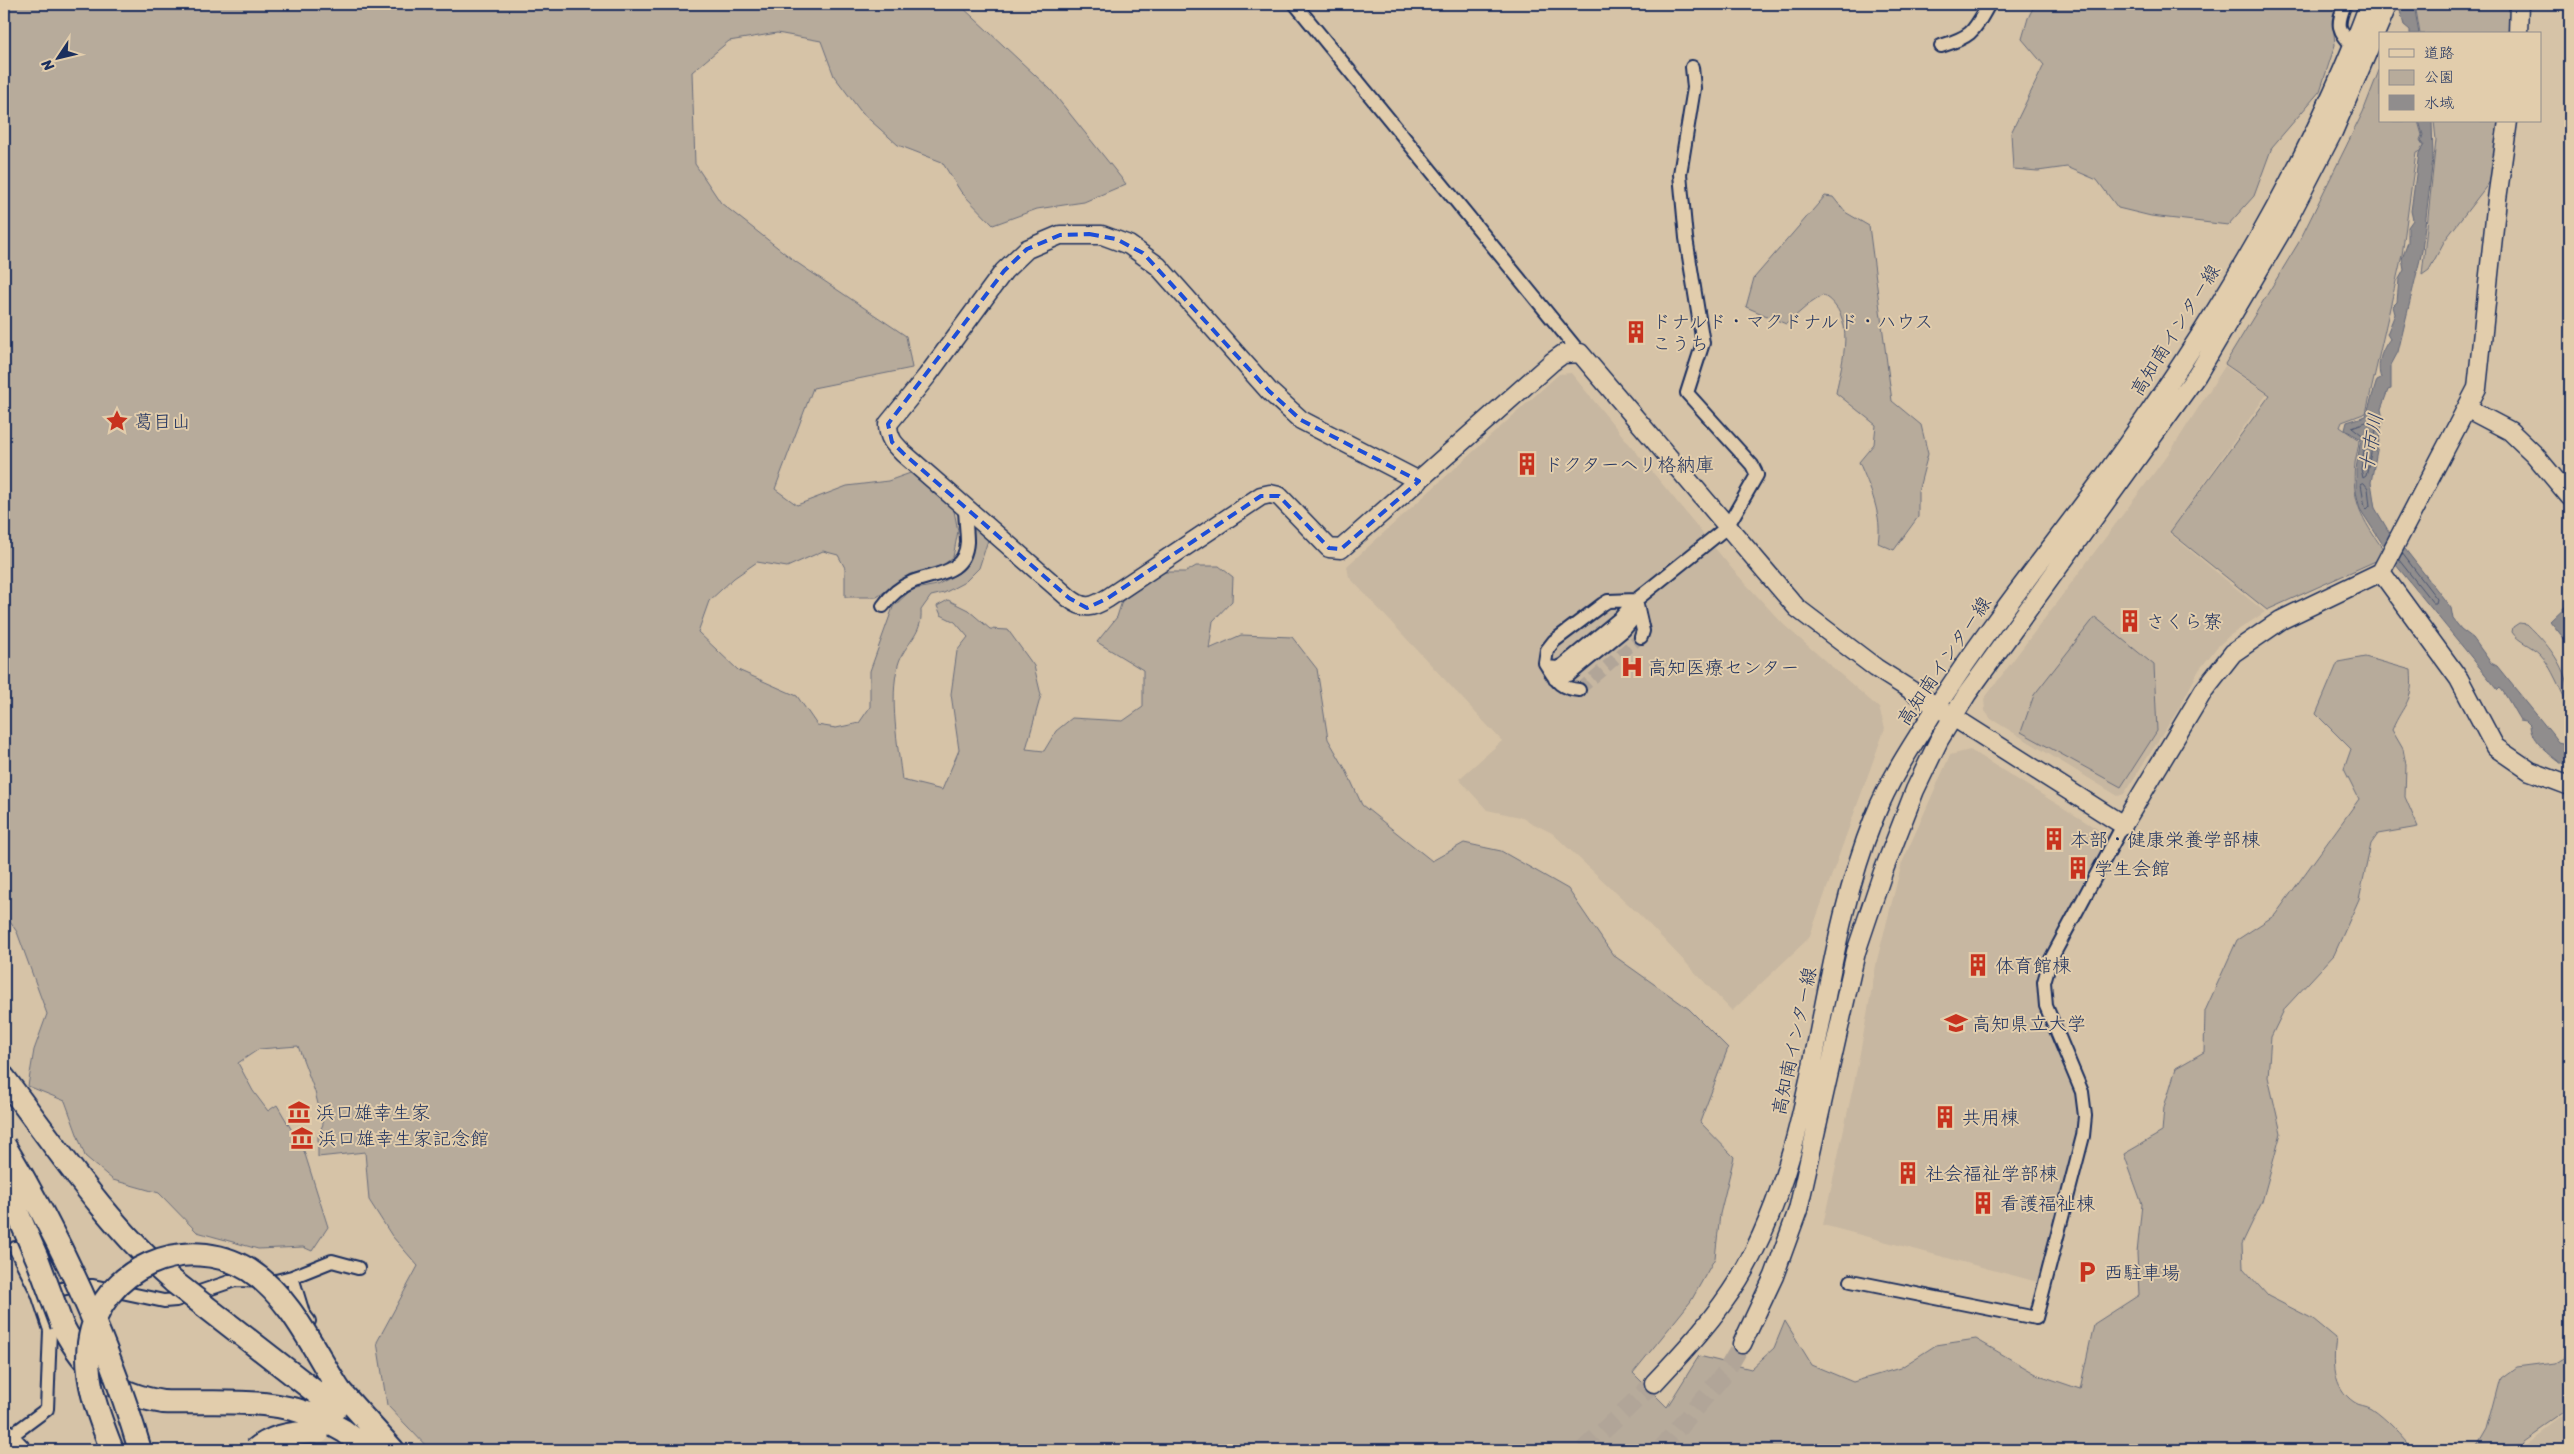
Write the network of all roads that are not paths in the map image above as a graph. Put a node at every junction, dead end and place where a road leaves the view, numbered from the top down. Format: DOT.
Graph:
graph roads {
  1 [pos="1295,4"];
  2 [pos="1989,4"];
  3 [pos="2345,4"];
  4 [pos="2369,4"];
  5 [pos="2519,4"];
  6 [pos="2387,7"];
  7 [pos="2518,32"];
  8 [pos="1941,46"];
  9 [pos="2353,47"];
  10 [pos="1692,67"];
  11 [pos="2508,122"];
  12 [pos="1580,352"];
  13 [pos="2468,409"];
  14 [pos="1419,481"];
  15 [pos="2570,497"];
  16 [pos="965,507"];
  17 [pos="1727,527"];
  18 [pos="2384,568"];
  19 [pos="1636,600"];
  20 [pos="882,606"];
  21 [pos="1641,637"];
  22 [pos="1548,667"];
  23 [pos="1555,678"];
  24 [pos="1579,690"];
  25 [pos="1937,706"];
  26 [pos="1954,716"];
  27 [pos="2570,786"];
  28 [pos="2124,825"];
  29 [pos="4,1078"];
  30 [pos="4,1145"];
  31 [pos="4,1182"];
  32 [pos="15,1248"];
  33 [pos="358,1268"];
  34 [pos="292,1277"];
  35 [pos="1851,1281"];
  36 [pos="38,1294"];
  37 [pos="1742,1344"];
  38 [pos="1654,1382"];
  39 [pos="329,1413"];
  40 [pos="6,1434"];
  41 [pos="26,1450"];
  42 [pos="112,1450"];
  43 [pos="140,1450"];
  44 [pos="255,1450"];
  45 [pos="294,1450"];
  46 [pos="365,1450"];
  47 [pos="369,1450"];
  48 [pos="387,1450"];
  49 [pos="393,1450"];
  1 -- 12 [label="street"];
  2 -- 8 [label="street"];
  3 -- 9 [label="street"];
  4 -- 9 [label="street, 高知南インター線"];
  5 -- 7 [label="street"];
  6 -- 26 [label="street, 高知南インター線"];
  9 -- 25 [label="street, 高知南インター線"];
  10 -- 17 [label="street"];
  11 -- 13 [label="street"];
  12 -- 14 [label="street"];
  12 -- 17 [label="street"];
  13 -- 15 [label="street"];
  13 -- 18 [label="street"];
  14 -- 16 [label="street"];
  14 -- 16 [label="street"];
  16 -- 20 [label="street"];
  17 -- 19 [label="street"];
  17 -- 25 [label="street"];
  18 -- 27 [label="street"];
  18 -- 28 [label="street"];
  19 -- 21 [label="street"];
  19 -- 22 [label="street"];
  19 -- 22 [label="street"];
  19 -- 23 [label="street"];
  22 -- 23 [label="street"];
  23 -- 24 [label="street"];
  25 -- 26 [label="street"];
  25 -- 38 [label="street, 高知南インター線"];
  26 -- 28 [label="street"];
  26 -- 37 [label="street, 高知南インター線"];
  28 -- 35 [label="street"];
  29 -- 39 [label="highway, bridge"];
  30 -- 43 [label="highway, bridge"];
  31 -- 39 [label="highway, bridge"];
  32 -- 36 [label="street"];
  33 -- 34 [label="street"];
  34 -- 36 [label="street"];
  34 -- 45 [label="street"];
  36 -- 40 [label="street"];
  39 -- 42 [label="highway, bridge"];
  39 -- 44 [label="highway, bridge"];
  39 -- 46 [label="highway"];
  39 -- 47 [label="highway"];
  39 -- 48 [label="highway"];
  39 -- 49 [label="highway"];
  40 -- 41 [label="street"];
}
